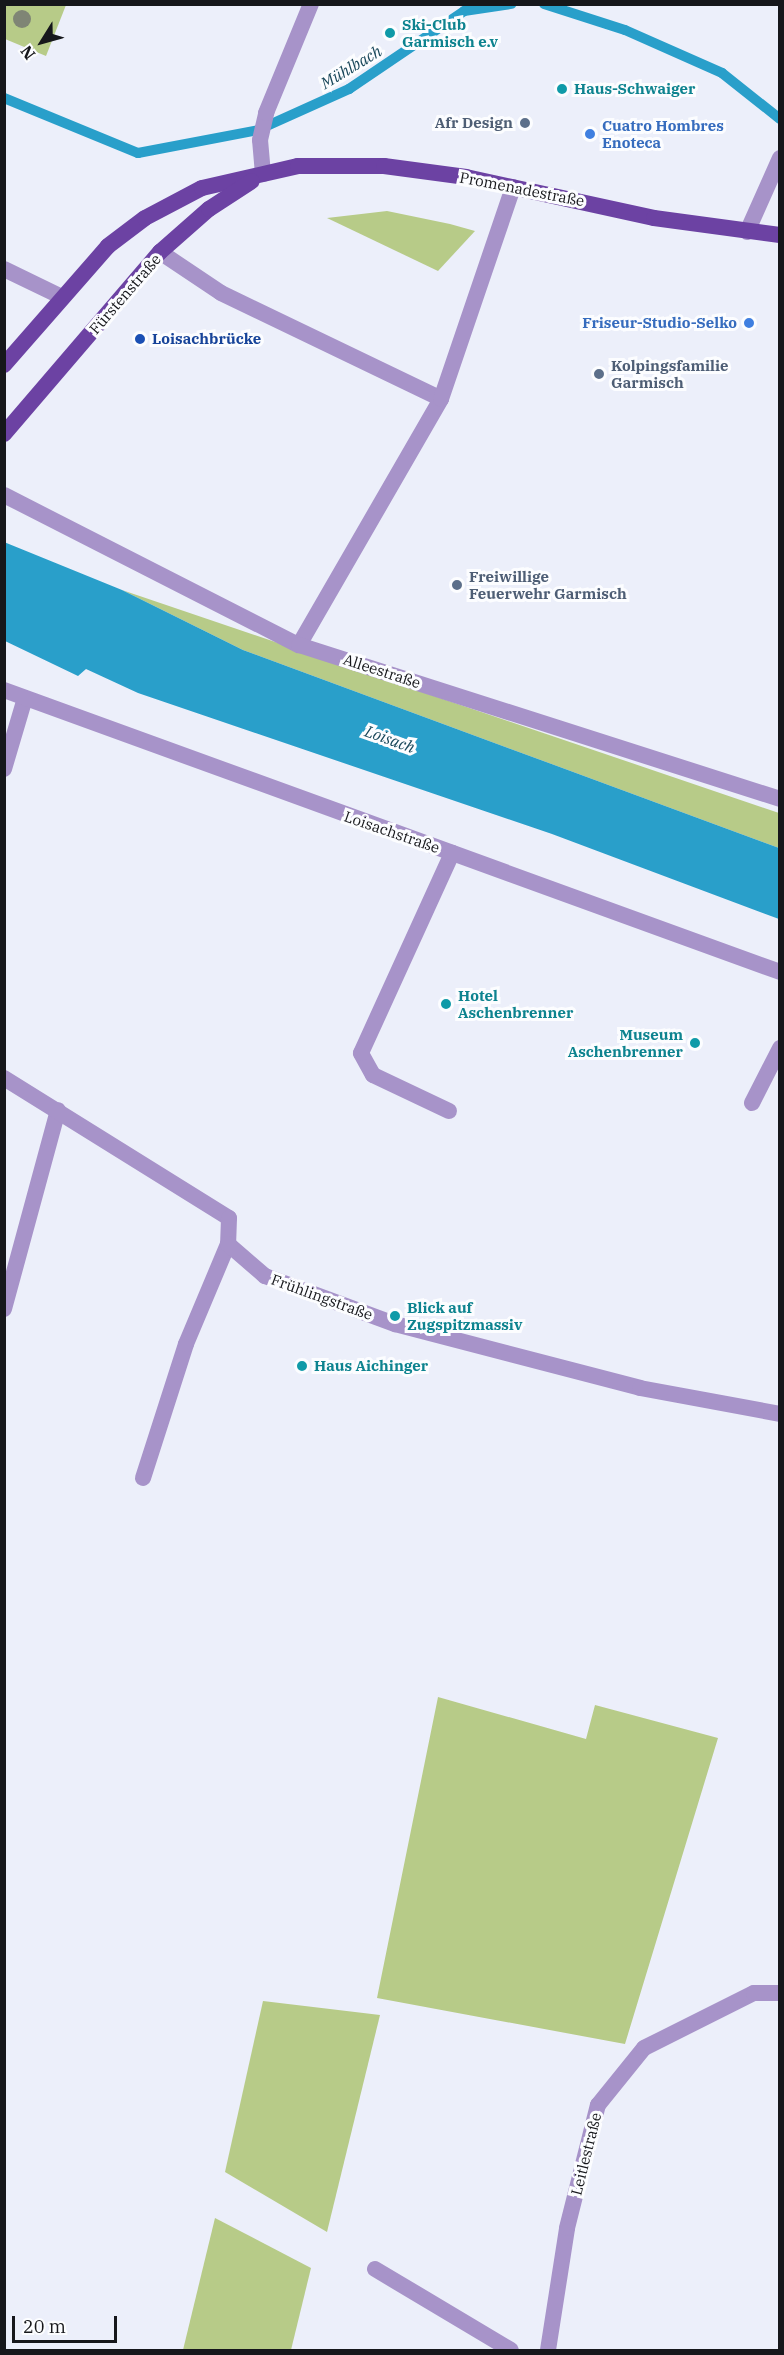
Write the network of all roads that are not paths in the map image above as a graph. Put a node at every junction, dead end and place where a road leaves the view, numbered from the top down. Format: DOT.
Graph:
graph roads {
  1 [pos="310,4"];
  2 [pos="780,158"];
  3 [pos="263,174"];
  4 [pos="513,187"];
  5 [pos="747,232"];
  6 [pos="780,235"];
  7 [pos="160,252"];
  8 [pos="4,269"];
  9 [pos="62,297"];
  10 [pos="4,365"];
  11 [pos="441,399"];
  12 [pos="4,434"];
  13 [pos="4,495"];
  14 [pos="299,645"];
  15 [pos="4,690"];
  16 [pos="25,698"];
  17 [pos="4,769"];
  18 [pos="780,799"];
  19 [pos="452,853"];
  20 [pos="780,972"];
  21 [pos="780,1048"];
  22 [pos="4,1078"];
  23 [pos="752,1102"];
  24 [pos="58,1110"];
  25 [pos="449,1110"];
  26 [pos="228,1244"];
  27 [pos="4,1309"];
  28 [pos="780,1414"];
  29 [pos="143,1478"];
  30 [pos="780,1994"];
  31 [pos="375,2269"];
  32 [pos="511,2350"];
  33 [pos="548,2350"];
  1 -- 3 [label="street"];
  2 -- 5 [label="street"];
  3 -- 4 [label="main road, Promenadestraße"];
  3 -- 7 [label="main road, Fürstenstraße"];
  3 -- 9 [label="main road"];
  4 -- 5 [label="main road, Promenadestraße"];
  4 -- 11 [label="street"];
  5 -- 6 [label="main road, Promenadestraße"];
  7 -- 11 [label="street"];
  7 -- 12 [label="main road, Fürstenstraße"];
  8 -- 9 [label="street"];
  9 -- 10 [label="main road"];
  11 -- 14 [label="street"];
  13 -- 14 [label="street, Alleestraße"];
  14 -- 18 [label="street, Alleestraße"];
  15 -- 16 [label="street, Loisachstraße"];
  16 -- 17 [label="street"];
  16 -- 19 [label="street, Loisachstraße"];
  19 -- 20 [label="street, Loisachstraße"];
  19 -- 25 [label="street"];
  21 -- 23 [label="street"];
  22 -- 24 [label="street"];
  24 -- 26 [label="street"];
  24 -- 27 [label="street"];
  26 -- 28 [label="street, Frühlingstraße"];
  26 -- 29 [label="street"];
  30 -- 33 [label="street, Leitlestraße"];
  31 -- 32 [label="street"];
}
